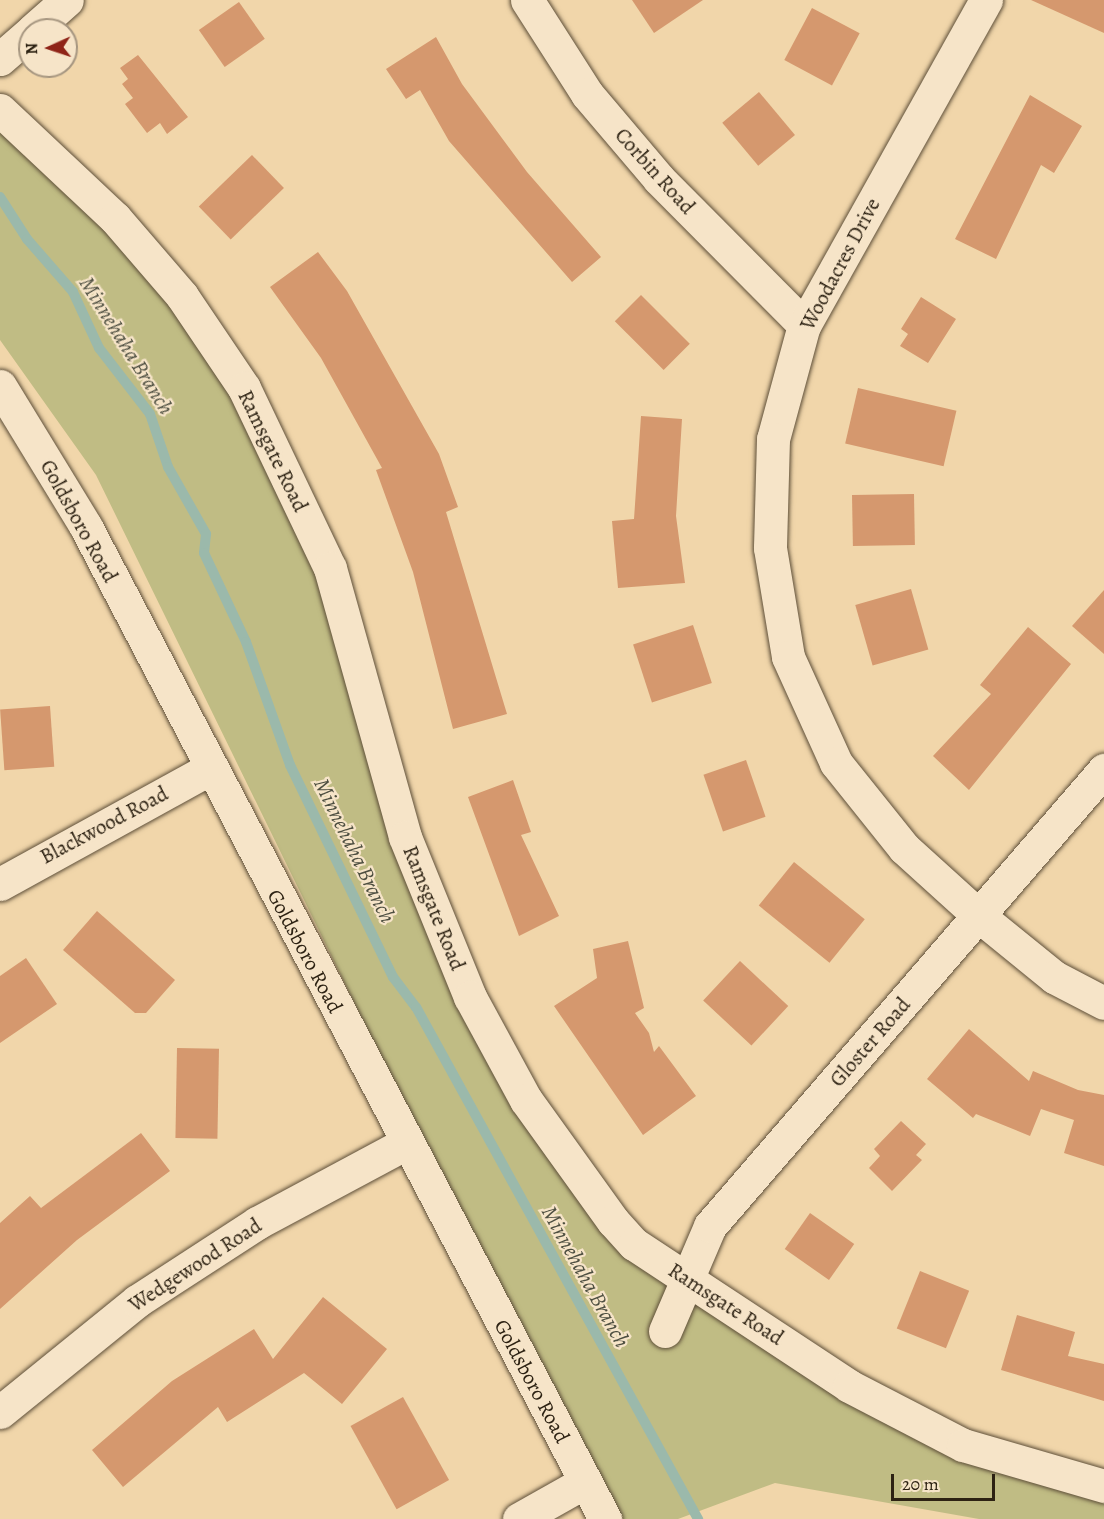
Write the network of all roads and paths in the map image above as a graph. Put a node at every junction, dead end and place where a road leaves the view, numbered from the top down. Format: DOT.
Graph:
graph roads {
  1 [pos="67,0"];
  2 [pos="527,0"];
  3 [pos="986,0"];
  4 [pos="47,18"];
  5 [pos="18,43"];
  6 [pos="0,59"];
  7 [pos="0,110"];
  8 [pos="804,325"];
  9 [pos="0,386"];
  10 [pos="209,769"];
  11 [pos="1104,770"];
  12 [pos="0,884"];
  13 [pos="979,916"];
  14 [pos="1104,1003"];
  15 [pos="406,1143"];
  16 [pos="688,1279"];
  17 [pos="665,1331"];
  18 [pos="0,1412"];
  19 [pos="585,1482"];
  20 [pos="1104,1486"];
  21 [pos="519,1519"];
  22 [pos="606,1519"];
  1 -- 4 [label="street"];
  2 -- 8 [label="street, Corbin Road"];
  3 -- 8 [label="street, Woodacres Drive"];
  5 -- 6 [label="street"];
  7 -- 16 [label="street, Ramsgate Road"];
  8 -- 13 [label="street, Woodacres Drive"];
  9 -- 10 [label="street, Goldsboro Road"];
  10 -- 12 [label="street, Blackwood Road"];
  10 -- 15 [label="street, Goldsboro Road"];
  11 -- 13 [label="street, Gloster Road"];
  13 -- 14 [label="street, Woodacres Drive"];
  13 -- 16 [label="street, Gloster Road"];
  15 -- 18 [label="street, Wedgewood Road"];
  15 -- 19 [label="street, Goldsboro Road"];
  16 -- 17 [label="street, Gloster Road"];
  16 -- 20 [label="street, Ramsgate Road"];
  19 -- 21 [label="street"];
  19 -- 22 [label="street, Goldsboro Road"];
}
